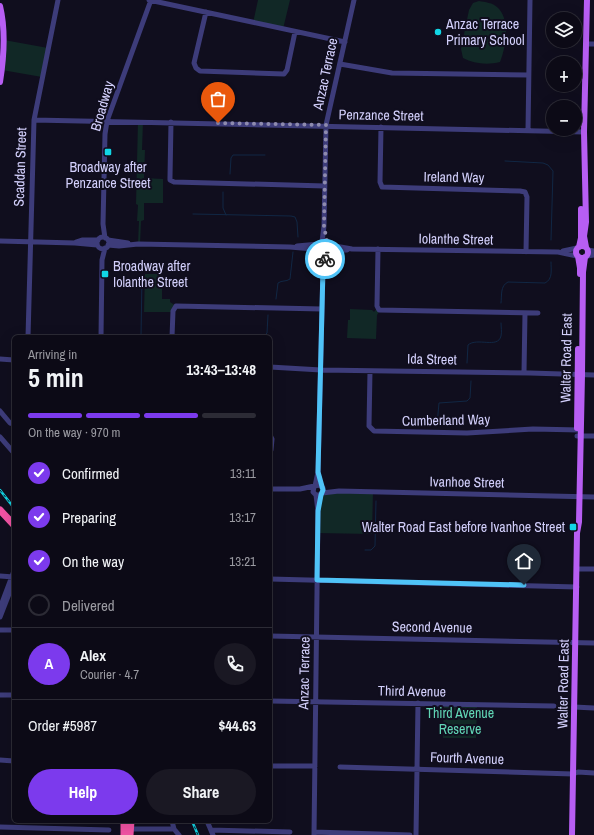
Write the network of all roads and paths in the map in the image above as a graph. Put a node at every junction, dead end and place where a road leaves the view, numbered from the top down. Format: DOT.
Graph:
graph roads {
  1 [pos="58,0"];
  2 [pos="150,0"];
  3 [pos="354,0"];
  4 [pos="530,0"];
  5 [pos="586,0"];
  6 [pos="0,6"];
  7 [pos="206,12"];
  8 [pos="295,32"];
  9 [pos="345,42"];
  10 [pos="586,44"];
  11 [pos="594,44"];
  12 [pos="340,64"];
  13 [pos="528,75"];
  14 [pos="0,82"];
  15 [pos="34,120"];
  16 [pos="108,121"];
  17 [pos="171,122"];
  18 [pos="326,125"];
  19 [pos="381,127"];
  20 [pos="528,130"];
  21 [pos="584,132"];
  22 [pos="584,160"];
  23 [pos="325,186"];
  24 [pos="0,241"];
  25 [pos="31,241"];
  26 [pos="103,243"];
  27 [pos="324,247"];
  28 [pos="578,247"];
  29 [pos="378,249"];
  30 [pos="526,252"];
  31 [pos="558,252"];
  32 [pos="588,252"];
  33 [pos="594,255"];
  34 [pos="578,256"];
  35 [pos="322,309"];
  36 [pos="525,313"];
  37 [pos="538,313"];
  38 [pos="28,335"];
  39 [pos="100,335"];
  40 [pos="172,335"];
  41 [pos="0,359"];
  42 [pos="12,360"];
  43 [pos="272,367"];
  44 [pos="321,370"];
  45 [pos="370,371"];
  46 [pos="524,372"];
  47 [pos="580,375"];
  48 [pos="594,375"];
  49 [pos="0,411"];
  50 [pos="12,423"];
  51 [pos="579,433"];
  52 [pos="594,436"];
  53 [pos="0,437"];
  54 [pos="272,439"];
  55 [pos="12,449"];
  56 [pos="272,450"];
  57 [pos="272,489"];
  58 [pos="318,490"];
  59 [pos="578,496"];
  60 [pos="594,497"];
  61 [pos="0,510"];
  62 [pos="12,523"];
  63 [pos="577,569"];
  64 [pos="594,570"];
  65 [pos="0,576"];
  66 [pos="12,576"];
  67 [pos="272,579"];
  68 [pos="317,580"];
  69 [pos="12,581"];
  70 [pos="12,582"];
  71 [pos="577,587"];
  72 [pos="0,608"];
  73 [pos="0,617"];
  74 [pos="0,630"];
  75 [pos="12,630"];
  76 [pos="272,636"];
  77 [pos="316,637"];
  78 [pos="575,642"];
  79 [pos="594,643"];
  80 [pos="0,695"];
  81 [pos="12,695"];
  82 [pos="272,701"];
  83 [pos="316,702"];
  84 [pos="418,703"];
  85 [pos="554,706"];
  86 [pos="574,707"];
  87 [pos="594,708"];
  88 [pos="0,760"];
  89 [pos="12,760"];
  90 [pos="272,766"];
  91 [pos="315,766"];
  92 [pos="340,767"];
  93 [pos="416,769"];
  94 [pos="594,773"];
  95 [pos="573,774"];
  96 [pos="172,823"];
  97 [pos="208,823"];
  98 [pos="0,827"];
  99 [pos="174,829"];
  100 [pos="108,830"];
  101 [pos="127,832"];
  102 [pos="290,832"];
  103 [pos="212,833"];
  104 [pos="314,833"];
  105 [pos="178,835"];
  106 [pos="410,835"];
  107 [pos="416,835"];
  108 [pos="572,835"];
  1 -- 15 [label="street, Scaddan Street"];
  2 -- 7 [label="street"];
  2 -- 16 [label="street, Broadway"];
  3 -- 9 [label="street, Anzac Terrace"];
  4 -- 13 [label="street"];
  5 -- 10 [label="main road, Walter Road East"];
  6 -- 14 [label="main road"];
  7 -- 8 [label="street"];
  7 -- 8 [label="street"];
  8 -- 9 [label="street"];
  9 -- 12 [label="street, Anzac Terrace"];
  10 -- 11 [label="street"];
  10 -- 21 [label="main road, Walter Road East"];
  12 -- 13 [label="street"];
  12 -- 18 [label="street, Anzac Terrace"];
  13 -- 20 [label="street"];
  15 -- 16 [label="street, Penzance Street"];
  15 -- 25 [label="street, Scaddan Street"];
  16 -- 17 [label="street, Penzance Street"];
  16 -- 26 [label="street, Broadway"];
  17 -- 18 [label="street, Penzance Street"];
  17 -- 23 [label="street"];
  18 -- 19 [label="street, Penzance Street"];
  18 -- 23 [label="street, Anzac Terrace"];
  19 -- 20 [label="street, Penzance Street"];
  19 -- 30 [label="street, Ireland Way"];
  20 -- 21 [label="street, Penzance Street"];
  21 -- 22 [label="main road, Walter Road East"];
  22 -- 28 [label="main road, Walter Road East"];
  22 -- 32 [label="main road, Walter Road East"];
  23 -- 27 [label="street, Anzac Terrace"];
  24 -- 25 [label="street, Iolanthe Street"];
  25 -- 26 [label="street, Iolanthe Street"];
  25 -- 38 [label="street, Scaddan Street"];
  26 -- 27 [label="street, Iolanthe Street"];
  26 -- 39 [label="street, Broadway"];
  27 -- 29 [label="street, Iolanthe Street"];
  27 -- 35 [label="street, Anzac Terrace"];
  28 -- 31 [label="street, Iolanthe Street"];
  28 -- 32 [label="main road"];
  28 -- 34 [label="main road, Walter Road East"];
  29 -- 30 [label="street, Iolanthe Street"];
  29 -- 36 [label="street"];
  30 -- 31 [label="street, Iolanthe Street"];
  31 -- 34 [label="street, Iolanthe Street"];
  32 -- 33 [label="street"];
  32 -- 34 [label="main road"];
  32 -- 47 [label="main road, Walter Road East"];
  34 -- 47 [label="main road, Walter Road East"];
  35 -- 40 [label="street"];
  35 -- 44 [label="street, Anzac Terrace"];
  36 -- 37 [label="street"];
  36 -- 46 [label="street"];
  41 -- 42 [label="street"];
  43 -- 44 [label="street, Ida Street"];
  44 -- 45 [label="street, Ida Street"];
  44 -- 58 [label="street, Anzac Terrace"];
  45 -- 46 [label="street, Ida Street"];
  45 -- 51 [label="street, Cumberland Way"];
  46 -- 47 [label="street, Ida Street"];
  47 -- 48 [label="street, Ida Street"];
  47 -- 51 [label="main road, Walter Road East"];
  49 -- 50 [label="street"];
  51 -- 52 [label="street, Cumberland Way"];
  51 -- 59 [label="main road, Walter Road East"];
  53 -- 55 [label="street"];
  54 -- 56 [label="street"];
  57 -- 58 [label="street, Ivanhoe Street"];
  58 -- 59 [label="street, Ivanhoe Street"];
  58 -- 68 [label="street, Anzac Terrace"];
  59 -- 60 [label="street, Ivanhoe Street"];
  59 -- 63 [label="main road, Walter Road East"];
  61 -- 62 [label="highway"];
  63 -- 64 [label="street"];
  63 -- 71 [label="main road, Walter Road East"];
  65 -- 66 [label="street"];
  67 -- 68 [label="street"];
  68 -- 71 [label="street"];
  68 -- 77 [label="street, Anzac Terrace"];
  69 -- 72 [label="street"];
  70 -- 73 [label="street"];
  71 -- 78 [label="main road, Walter Road East"];
  74 -- 75 [label="street"];
  76 -- 77 [label="street, Second Avenue"];
  77 -- 78 [label="street, Second Avenue"];
  77 -- 83 [label="street, Anzac Terrace"];
  78 -- 79 [label="street, Second Avenue"];
  78 -- 86 [label="main road, Walter Road East"];
  80 -- 81 [label="street"];
  82 -- 83 [label="street, Third Avenue"];
  83 -- 84 [label="street, Third Avenue"];
  83 -- 91 [label="street, Anzac Terrace"];
  84 -- 85 [label="street, Third Avenue"];
  84 -- 93 [label="street"];
  86 -- 87 [label="street"];
  86 -- 95 [label="main road, Walter Road East"];
  88 -- 89 [label="street"];
  90 -- 91 [label="street"];
  91 -- 104 [label="street, Anzac Terrace"];
  92 -- 93 [label="street, Fourth Avenue"];
  93 -- 95 [label="street, Fourth Avenue"];
  93 -- 107 [label="street"];
  94 -- 95 [label="street, Fourth Avenue"];
  95 -- 108 [label="main road, Walter Road East"];
  96 -- 99 [label="street"];
  97 -- 103 [label="street"];
  98 -- 100 [label="street"];
  99 -- 101 [label="street"];
  99 -- 105 [label="street"];
  102 -- 103 [label="street"];
  104 -- 106 [label="street"];
}
